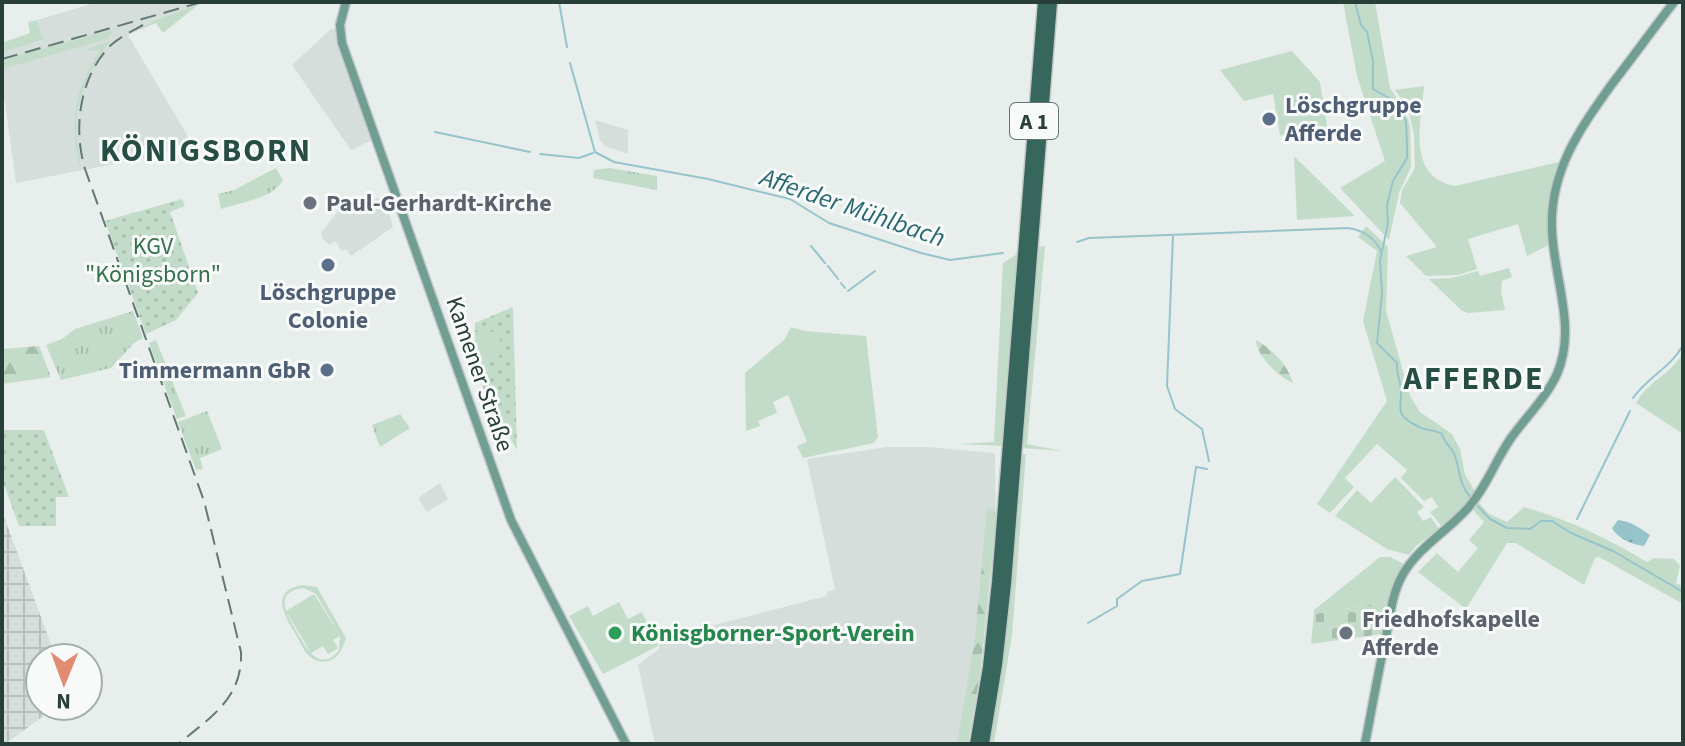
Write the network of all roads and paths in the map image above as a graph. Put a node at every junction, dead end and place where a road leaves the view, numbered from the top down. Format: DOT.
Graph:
graph roads {
  1 [pos="346,2"];
  2 [pos="1043,2"];
  3 [pos="1052,2"];
  4 [pos="1674,2"];
  5 [pos="1028,244"];
  6 [pos="1011,461"];
  7 [pos="626,744"];
  8 [pos="975,744"];
  9 [pos="984,744"];
  10 [pos="1365,744"];
  1 -- 7 [label="main road, Kamener Straße"];
  2 -- 5 [label="highway, A 1"];
  3 -- 5 [label="highway, A 1"];
  4 -- 10 [label="main road"];
  5 -- 6 [label="highway, A 1"];
  6 -- 8 [label="highway, A 1"];
  6 -- 9 [label="highway, A 1"];
}
